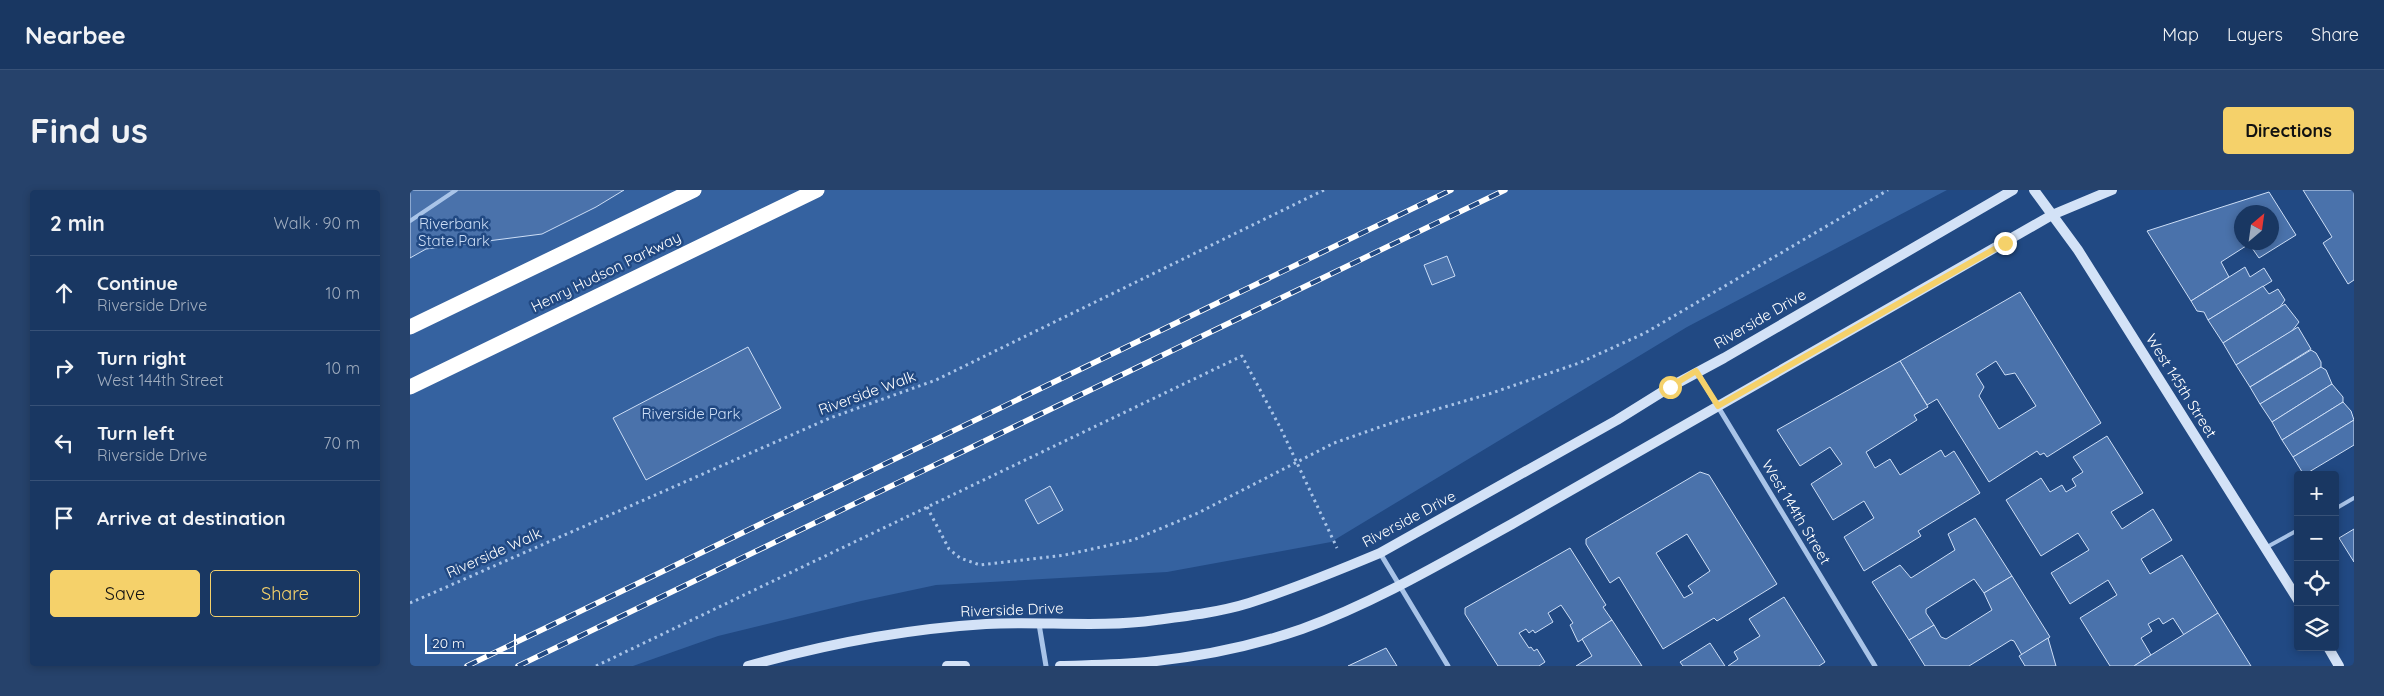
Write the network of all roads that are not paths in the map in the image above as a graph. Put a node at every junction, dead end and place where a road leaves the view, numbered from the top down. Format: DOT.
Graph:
graph roads {
  1 [pos="456,190"];
  2 [pos="694,190"];
  3 [pos="817,190"];
  4 [pos="2013,190"];
  5 [pos="2034,190"];
  6 [pos="2112,190"];
  7 [pos="2052,215"];
  8 [pos="410,221"];
  9 [pos="410,327"];
  10 [pos="1696,371"];
  11 [pos="410,387"];
  12 [pos="1718,406"];
  13 [pos="2354,498"];
  14 [pos="2339,507"];
  15 [pos="2294,532"];
  16 [pos="2265,548"];
  17 [pos="1380,553"];
  18 [pos="1400,586"];
  19 [pos="2294,594"];
  20 [pos="1039,624"];
  21 [pos="2330,651"];
  22 [pos="748,666"];
  23 [pos="947,666"];
  24 [pos="965,666"];
  25 [pos="1046,666"];
  26 [pos="1060,666"];
  27 [pos="1448,666"];
  28 [pos="1875,666"];
  29 [pos="2339,666"];
  1 -- 8 [label="lane"];
  2 -- 9 [label="highway"];
  3 -- 11 [label="highway, Henry Hudson Parkway"];
  4 -- 10 [label="main road, Riverside Drive"];
  5 -- 7 [label="main road, West 145th Street"];
  6 -- 7 [label="main road"];
  7 -- 12 [label="main road"];
  7 -- 16 [label="main road, West 145th Street"];
  10 -- 12 [label="street, West 144th Street"];
  10 -- 17 [label="main road, Riverside Drive"];
  12 -- 18 [label="main road"];
  12 -- 28 [label="street, West 144th Street"];
  13 -- 14 [label="lane"];
  15 -- 16 [label="lane"];
  16 -- 19 [label="main road, West 145th Street"];
  17 -- 18 [label="street"];
  17 -- 20 [label="main road, Riverside Drive"];
  18 -- 26 [label="main road"];
  18 -- 27 [label="street"];
  20 -- 22 [label="main road, Riverside Drive"];
  20 -- 25 [label="street"];
  21 -- 29 [label="main road"];
  23 -- 24 [label="main road"];
}
